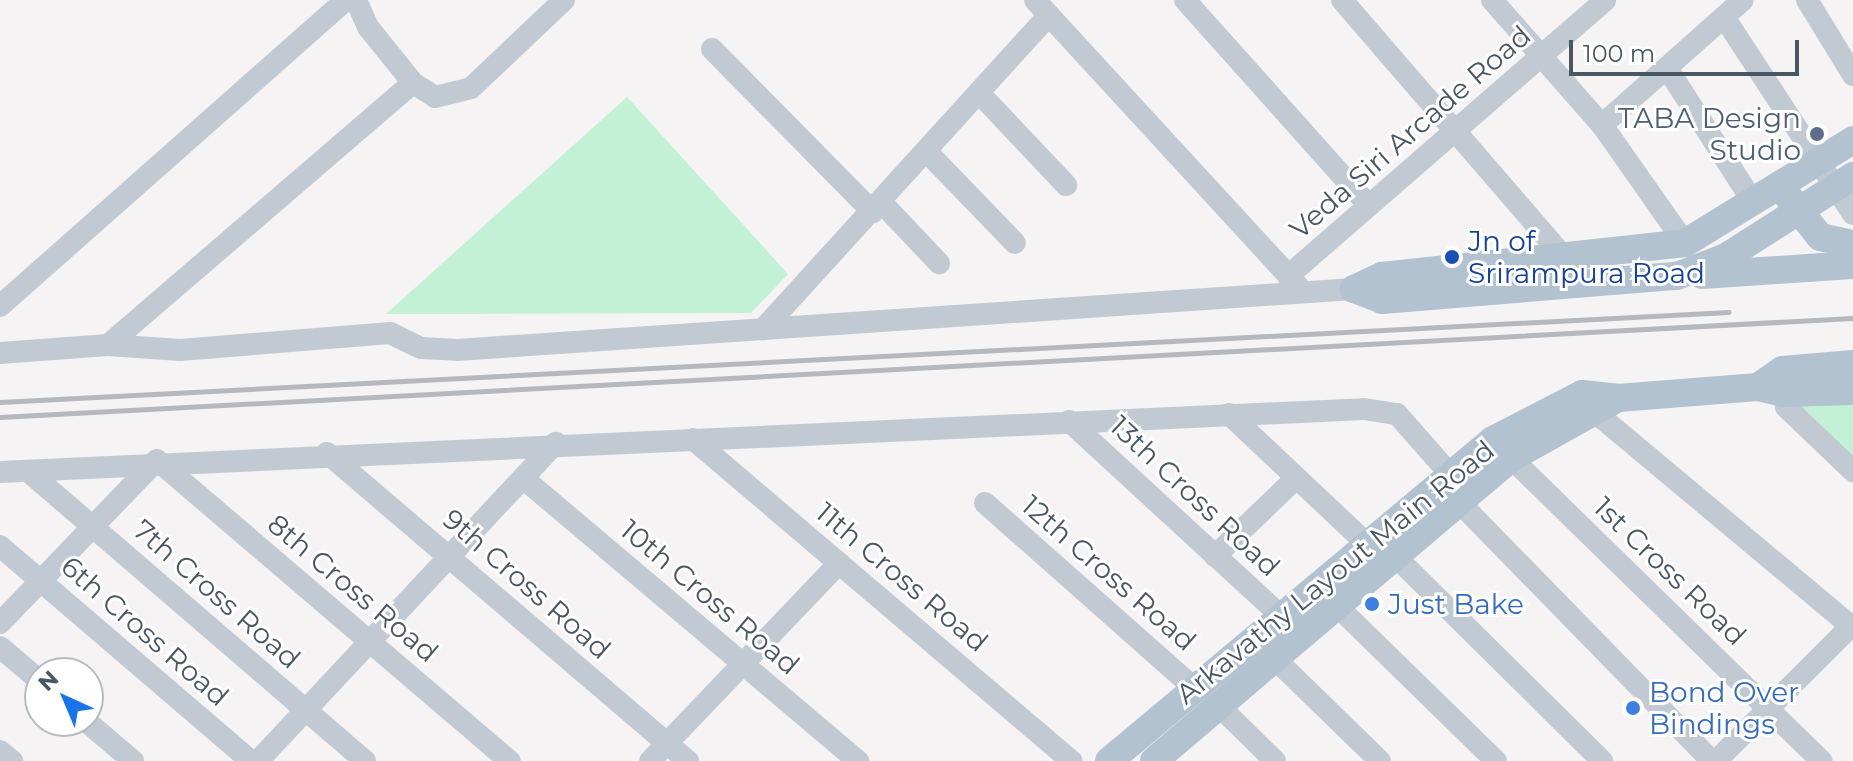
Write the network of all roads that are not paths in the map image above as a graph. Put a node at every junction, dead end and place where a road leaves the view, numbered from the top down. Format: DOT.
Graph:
graph roads {
  1 [pos="346,0"];
  2 [pos="356,0"];
  3 [pos="564,0"];
  4 [pos="1185,0"];
  5 [pos="1342,0"];
  6 [pos="1492,0"];
  7 [pos="1743,0"];
  8 [pos="1807,0"];
  9 [pos="1599,2"];
  10 [pos="1040,4"];
  11 [pos="1724,17"];
  12 [pos="712,49"];
  13 [pos="1544,58"];
  14 [pos="1667,68"];
  15 [pos="1853,75"];
  16 [pos="413,83"];
  17 [pos="981,95"];
  18 [pos="1602,125"];
  19 [pos="1457,131"];
  20 [pos="1853,140"];
  21 [pos="928,153"];
  22 [pos="1816,161"];
  23 [pos="1844,182"];
  24 [pos="1066,185"];
  25 [pos="1780,185"];
  26 [pos="1753,202"];
  27 [pos="1369,206"];
  28 [pos="877,207"];
  29 [pos="1798,210"];
  30 [pos="1853,214"];
  31 [pos="1015,243"];
  32 [pos="1685,243"];
  33 [pos="1853,244"];
  34 [pos="1565,258"];
  35 [pos="939,263"];
  36 [pos="1853,265"];
  37 [pos="1288,276"];
  38 [pos="1677,276"];
  39 [pos="1382,288"];
  40 [pos="1354,289"];
  41 [pos="1307,296"];
  42 [pos="0,306"];
  43 [pos="763,329"];
  44 [pos="108,345"];
  45 [pos="0,353"];
  46 [pos="1853,364"];
  47 [pos="1774,383"];
  48 [pos="1853,391"];
  49 [pos="1584,402"];
  50 [pos="1229,414"];
  51 [pos="1069,421"];
  52 [pos="693,439"];
  53 [pos="556,443"];
  54 [pos="327,453"];
  55 [pos="1511,458"];
  56 [pos="157,460"];
  57 [pos="1853,471"];
  58 [pos="0,472"];
  59 [pos="29,472"];
  60 [pos="1449,473"];
  61 [pos="523,478"];
  62 [pos="1296,478"];
  63 [pos="1459,502"];
  64 [pos="985,503"];
  65 [pos="93,527"];
  66 [pos="1366,543"];
  67 [pos="0,546"];
  68 [pos="1393,554"];
  69 [pos="1215,556"];
  70 [pos="449,557"];
  71 [pos="839,563"];
  72 [pos="41,581"];
  73 [pos="1335,604"];
  74 [pos="1280,615"];
  75 [pos="0,623"];
  76 [pos="1852,627"];
  77 [pos="370,641"];
  78 [pos="0,647"];
  79 [pos="1273,657"];
  80 [pos="742,664"];
  81 [pos="24,667"];
  82 [pos="1193,687"];
  83 [pos="1218,705"];
  84 [pos="1769,708"];
  85 [pos="306,710"];
  86 [pos="104,736"];
  87 [pos="667,743"];
  88 [pos="0,751"];
  89 [pos="12,761"];
  90 [pos="133,761"];
  91 [pos="251,761"];
  92 [pos="258,761"];
  93 [pos="365,761"];
  94 [pos="510,761"];
  95 [pos="650,761"];
  96 [pos="688,761"];
  97 [pos="858,761"];
  98 [pos="1072,761"];
  99 [pos="1109,761"];
  100 [pos="1154,761"];
  101 [pos="1275,761"];
  102 [pos="1380,761"];
  103 [pos="1496,761"];
  104 [pos="1602,761"];
  105 [pos="1714,761"];
  106 [pos="1822,761"];
  1 -- 42 [label="street"];
  2 -- 16 [label="street"];
  3 -- 16 [label="street"];
  4 -- 27 [label="street"];
  5 -- 19 [label="street"];
  6 -- 13 [label="street"];
  7 -- 11 [label="street"];
  8 -- 15 [label="street"];
  9 -- 13 [label="street, Veda Siri Arcade Road"];
  10 -- 17 [label="street"];
  10 -- 37 [label="street"];
  11 -- 14 [label="street"];
  11 -- 22 [label="street"];
  12 -- 28 [label="street"];
  13 -- 18 [label="street"];
  13 -- 19 [label="street, Veda Siri Arcade Road"];
  14 -- 18 [label="street"];
  14 -- 26 [label="street"];
  16 -- 44 [label="street"];
  17 -- 21 [label="street"];
  17 -- 24 [label="street"];
  18 -- 32 [label="street"];
  19 -- 27 [label="street, Veda Siri Arcade Road"];
  19 -- 34 [label="street"];
  20 -- 22 [label="main road"];
  21 -- 28 [label="street"];
  21 -- 31 [label="street"];
  22 -- 23 [label="street"];
  22 -- 25 [label="main road"];
  23 -- 29 [label="main road"];
  23 -- 30 [label="street"];
  25 -- 26 [label="main road"];
  25 -- 29 [label="main road"];
  26 -- 32 [label="main road"];
  27 -- 37 [label="street, Veda Siri Arcade Road"];
  28 -- 35 [label="street"];
  28 -- 43 [label="street"];
  29 -- 33 [label="main road"];
  29 -- 38 [label="main road"];
  32 -- 34 [label="main road"];
  34 -- 39 [label="main road"];
  36 -- 38 [label="main road"];
  37 -- 41 [label="street"];
  38 -- 39 [label="main road"];
  39 -- 40 [label="main road"];
  40 -- 41 [label="street"];
  41 -- 43 [label="street"];
  43 -- 44 [label="street"];
  44 -- 45 [label="street"];
  46 -- 47 [label="main road"];
  47 -- 48 [label="main road"];
  47 -- 49 [label="main road"];
  47 -- 57 [label="street"];
  49 -- 55 [label="main road, Arkavathy Layout Main Road"];
  49 -- 60 [label="main road, Arkavathy Layout Main Road"];
  49 -- 76 [label="street"];
  50 -- 51 [label="street"];
  50 -- 60 [label="street"];
  50 -- 62 [label="street"];
  51 -- 52 [label="street"];
  51 -- 69 [label="street, 13th Cross Road"];
  52 -- 53 [label="street"];
  52 -- 71 [label="street, 11th Cross Road"];
  53 -- 54 [label="street"];
  53 -- 61 [label="street"];
  54 -- 56 [label="street"];
  54 -- 70 [label="street, 9th Cross Road"];
  55 -- 63 [label="main road, Arkavathy Layout Main Road"];
  55 -- 84 [label="street, 1st Cross Road"];
  56 -- 59 [label="street"];
  56 -- 65 [label="street"];
  56 -- 77 [label="street, 8th Cross Road"];
  58 -- 59 [label="street"];
  59 -- 65 [label="street, 7th Cross Road"];
  60 -- 63 [label="main road"];
  60 -- 66 [label="main road, Arkavathy Layout Main Road"];
  61 -- 70 [label="street"];
  61 -- 80 [label="street, 10th Cross Road"];
  62 -- 66 [label="street"];
  62 -- 69 [label="street"];
  63 -- 68 [label="main road, Arkavathy Layout Main Road"];
  63 -- 105 [label="street"];
  64 -- 82 [label="street, 12th Cross Road"];
  65 -- 72 [label="street"];
  65 -- 85 [label="street, 7th Cross Road"];
  66 -- 74 [label="main road, Arkavathy Layout Main Road"];
  67 -- 72 [label="street, 6th Cross Road"];
  68 -- 73 [label="main road, Arkavathy Layout Main Road"];
  68 -- 104 [label="street"];
  69 -- 74 [label="street, 13th Cross Road"];
  70 -- 77 [label="street"];
  70 -- 87 [label="street, 9th Cross Road"];
  71 -- 80 [label="street"];
  71 -- 98 [label="street, 11th Cross Road"];
  72 -- 75 [label="street"];
  72 -- 91 [label="street, 6th Cross Road"];
  73 -- 79 [label="main road, Arkavathy Layout Main Road"];
  73 -- 103 [label="street"];
  74 -- 82 [label="main road, Arkavathy Layout Main Road"];
  76 -- 84 [label="street"];
  77 -- 85 [label="street"];
  77 -- 94 [label="street, 8th Cross Road"];
  78 -- 81 [label="street"];
  79 -- 83 [label="main road, Arkavathy Layout Main Road"];
  79 -- 102 [label="street"];
  80 -- 87 [label="street"];
  80 -- 97 [label="street, 10th Cross Road"];
  82 -- 99 [label="main road, Arkavathy Layout Main Road"];
  83 -- 100 [label="main road, Arkavathy Layout Main Road"];
  83 -- 101 [label="street"];
  84 -- 105 [label="street"];
  84 -- 106 [label="street, 1st Cross Road"];
  85 -- 92 [label="street"];
  85 -- 93 [label="street, 7th Cross Road"];
  86 -- 90 [label="street"];
  87 -- 95 [label="street"];
  87 -- 96 [label="street, 9th Cross Road"];
  88 -- 89 [label="street"];
}
